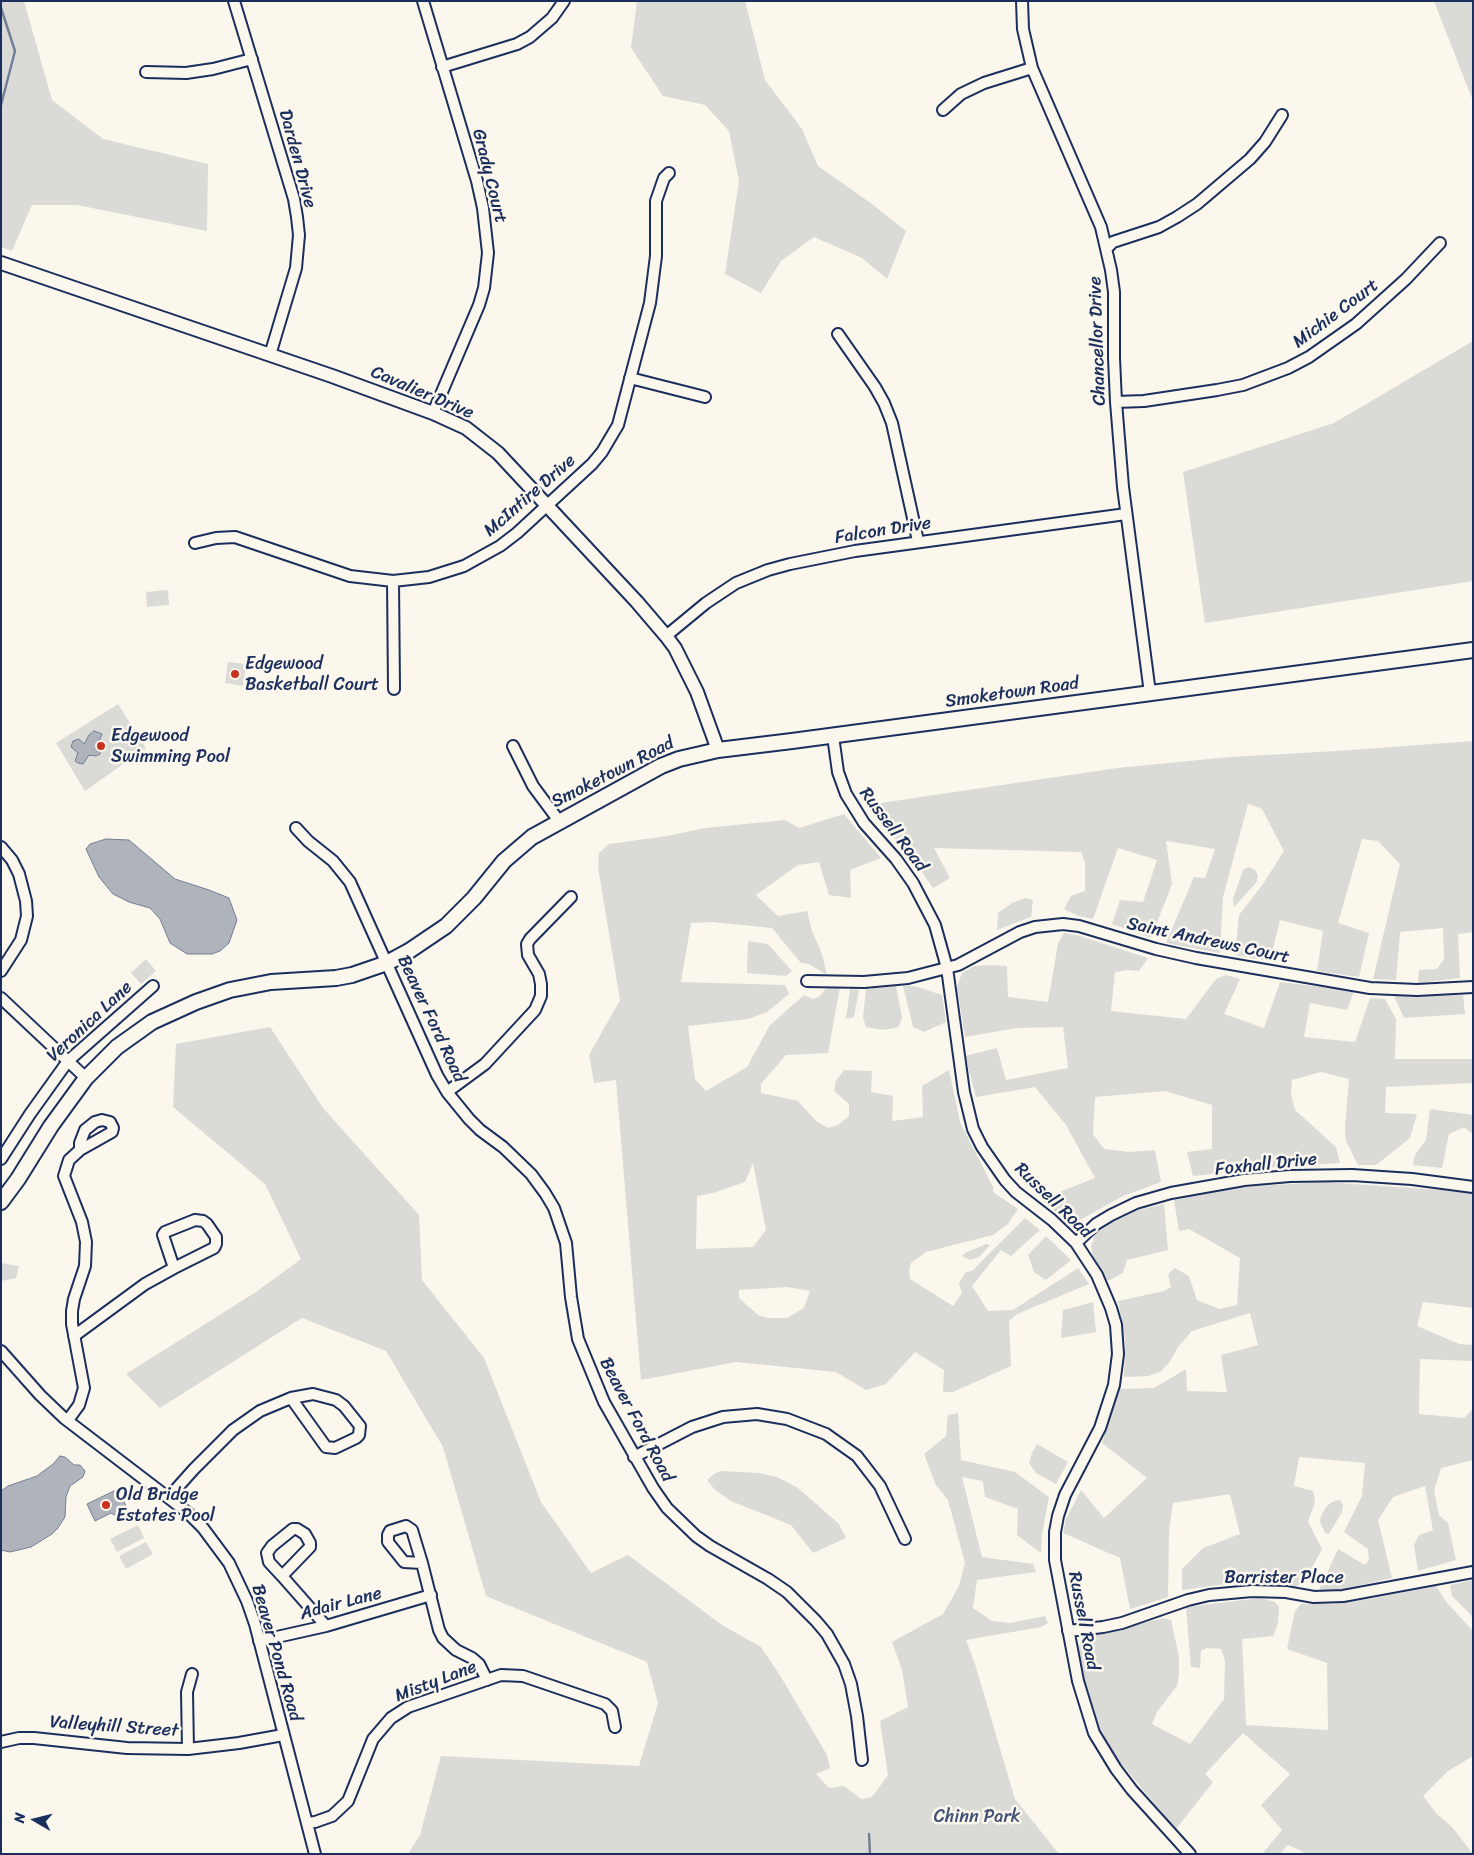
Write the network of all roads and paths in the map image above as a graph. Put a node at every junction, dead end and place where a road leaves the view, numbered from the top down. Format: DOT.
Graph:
graph roads {
  1 [pos="234,1"];
  2 [pos="423,1"];
  3 [pos="564,1"];
  4 [pos="1022,1"];
  5 [pos="252,59"];
  6 [pos="442,67"];
  7 [pos="1032,68"];
  8 [pos="146,72"];
  9 [pos="943,110"];
  10 [pos="1282,115"];
  11 [pos="669,172"];
  12 [pos="1440,243"];
  13 [pos="1107,248"];
  14 [pos="1,263"];
  15 [pos="838,334"];
  16 [pos="270,355"];
  17 [pos="630,378"];
  18 [pos="705,397"];
  19 [pos="1116,402"];
  20 [pos="433,412"];
  21 [pos="547,505"];
  22 [pos="1126,514"];
  23 [pos="918,541"];
  24 [pos="195,543"];
  25 [pos="393,581"];
  26 [pos="666,636"];
  27 [pos="1473,650"];
  28 [pos="394,689"];
  29 [pos="1150,693"];
  30 [pos="833,736"];
  31 [pos="513,746"];
  32 [pos="718,750"];
  33 [pos="559,821"];
  34 [pos="296,828"];
  35 [pos="1,847"];
  36 [pos="571,897"];
  37 [pos="387,963"];
  38 [pos="947,968"];
  39 [pos="1,971"];
  40 [pos="807,981"];
  41 [pos="153,986"];
  42 [pos="1473,987"];
  43 [pos="1,998"];
  44 [pos="68,1061"];
  45 [pos="86,1078"];
  46 [pos="447,1092"];
  47 [pos="80,1150"];
  48 [pos="1,1159"];
  49 [pos="1473,1187"];
  50 [pos="1,1202"];
  51 [pos="1076,1243"];
  52 [pos="174,1268"];
  53 [pos="74,1336"];
  54 [pos="1,1351"];
  55 [pos="291,1398"];
  56 [pos="68,1420"];
  57 [pos="634,1457"];
  58 [pos="169,1497"];
  59 [pos="905,1539"];
  60 [pos="422,1563"];
  61 [pos="1473,1572"];
  62 [pos="282,1576"];
  63 [pos="430,1595"];
  64 [pos="326,1626"];
  65 [pos="1068,1632"];
  66 [pos="259,1641"];
  67 [pos="192,1674"];
  68 [pos="487,1680"];
  69 [pos="615,1727"];
  70 [pos="284,1735"];
  71 [pos="1,1742"];
  72 [pos="188,1749"];
  73 [pos="862,1760"];
  74 [pos="307,1823"];
  75 [pos="314,1854"];
  76 [pos="1190,1854"];
  1 -- 5 [label="street, Darden Drive"];
  2 -- 6 [label="street, Grady Court"];
  3 -- 6 [label="street"];
  4 -- 7 [label="street, Chancellor Drive"];
  5 -- 8 [label="street"];
  5 -- 16 [label="street, Darden Drive"];
  6 -- 20 [label="street, Grady Court"];
  7 -- 9 [label="street"];
  7 -- 13 [label="street, Chancellor Drive"];
  10 -- 13 [label="street"];
  11 -- 17 [label="street, McIntire Drive"];
  12 -- 19 [label="street, Michie Court"];
  13 -- 19 [label="street, Chancellor Drive"];
  14 -- 16 [label="street, Cavalier Drive"];
  15 -- 23 [label="street"];
  16 -- 20 [label="street, Cavalier Drive"];
  17 -- 18 [label="street"];
  17 -- 21 [label="street, McIntire Drive"];
  19 -- 22 [label="street, Chancellor Drive"];
  20 -- 21 [label="street, Cavalier Drive"];
  21 -- 25 [label="street, McIntire Drive"];
  21 -- 26 [label="street, Cavalier Drive"];
  22 -- 23 [label="street, Falcon Drive"];
  22 -- 29 [label="street, Chancellor Drive"];
  23 -- 26 [label="street, Falcon Drive"];
  24 -- 25 [label="street, McIntire Drive"];
  25 -- 28 [label="street"];
  26 -- 32 [label="street, Cavalier Drive"];
  27 -- 29 [label="main road, Smoketown Road"];
  29 -- 30 [label="main road, Smoketown Road"];
  30 -- 32 [label="main road, Smoketown Road"];
  30 -- 38 [label="street, Russell Road"];
  31 -- 33 [label="street"];
  32 -- 33 [label="main road, Smoketown Road"];
  33 -- 37 [label="main road, Smoketown Road"];
  34 -- 37 [label="street, Beaver Ford Road"];
  35 -- 39 [label="street"];
  36 -- 46 [label="street"];
  37 -- 45 [label="main road, Smoketown Road"];
  37 -- 46 [label="street, Beaver Ford Road"];
  38 -- 40 [label="street, Saint Andrews Court"];
  38 -- 42 [label="street, Saint Andrews Court"];
  38 -- 51 [label="street, Russell Road"];
  41 -- 44 [label="street, Veronica Lane"];
  43 -- 44 [label="street"];
  44 -- 45 [label="street"];
  44 -- 48 [label="street, Veronica Lane"];
  45 -- 50 [label="main road, Smoketown Road"];
  46 -- 57 [label="street, Beaver Ford Road"];
  47 -- 53 [label="street"];
  49 -- 51 [label="street, Foxhall Drive"];
  51 -- 65 [label="street, Russell Road"];
  52 -- 52 [label="street"];
  52 -- 53 [label="street"];
  53 -- 56 [label="street"];
  54 -- 56 [label="street, Beaver Pond Road"];
  55 -- 55 [label="street"];
  55 -- 58 [label="street"];
  56 -- 58 [label="street, Beaver Pond Road"];
  57 -- 59 [label="street"];
  57 -- 73 [label="street, Beaver Ford Road"];
  58 -- 66 [label="street, Beaver Pond Road"];
  60 -- 63 [label="street"];
  61 -- 65 [label="street, Barrister Place"];
  62 -- 62 [label="street"];
  62 -- 64 [label="street"];
  63 -- 64 [label="street, Adair Lane"];
  63 -- 68 [label="street"];
  64 -- 66 [label="street, Adair Lane"];
  65 -- 76 [label="street, Russell Road"];
  66 -- 70 [label="street, Beaver Pond Road"];
  67 -- 72 [label="street"];
  68 -- 69 [label="street, Misty Lane"];
  68 -- 74 [label="street, Misty Lane"];
  70 -- 72 [label="street, Valleyhill Street"];
  70 -- 74 [label="street, Beaver Pond Road"];
  71 -- 72 [label="street, Valleyhill Street"];
  74 -- 75 [label="street, Beaver Pond Road"];
}
